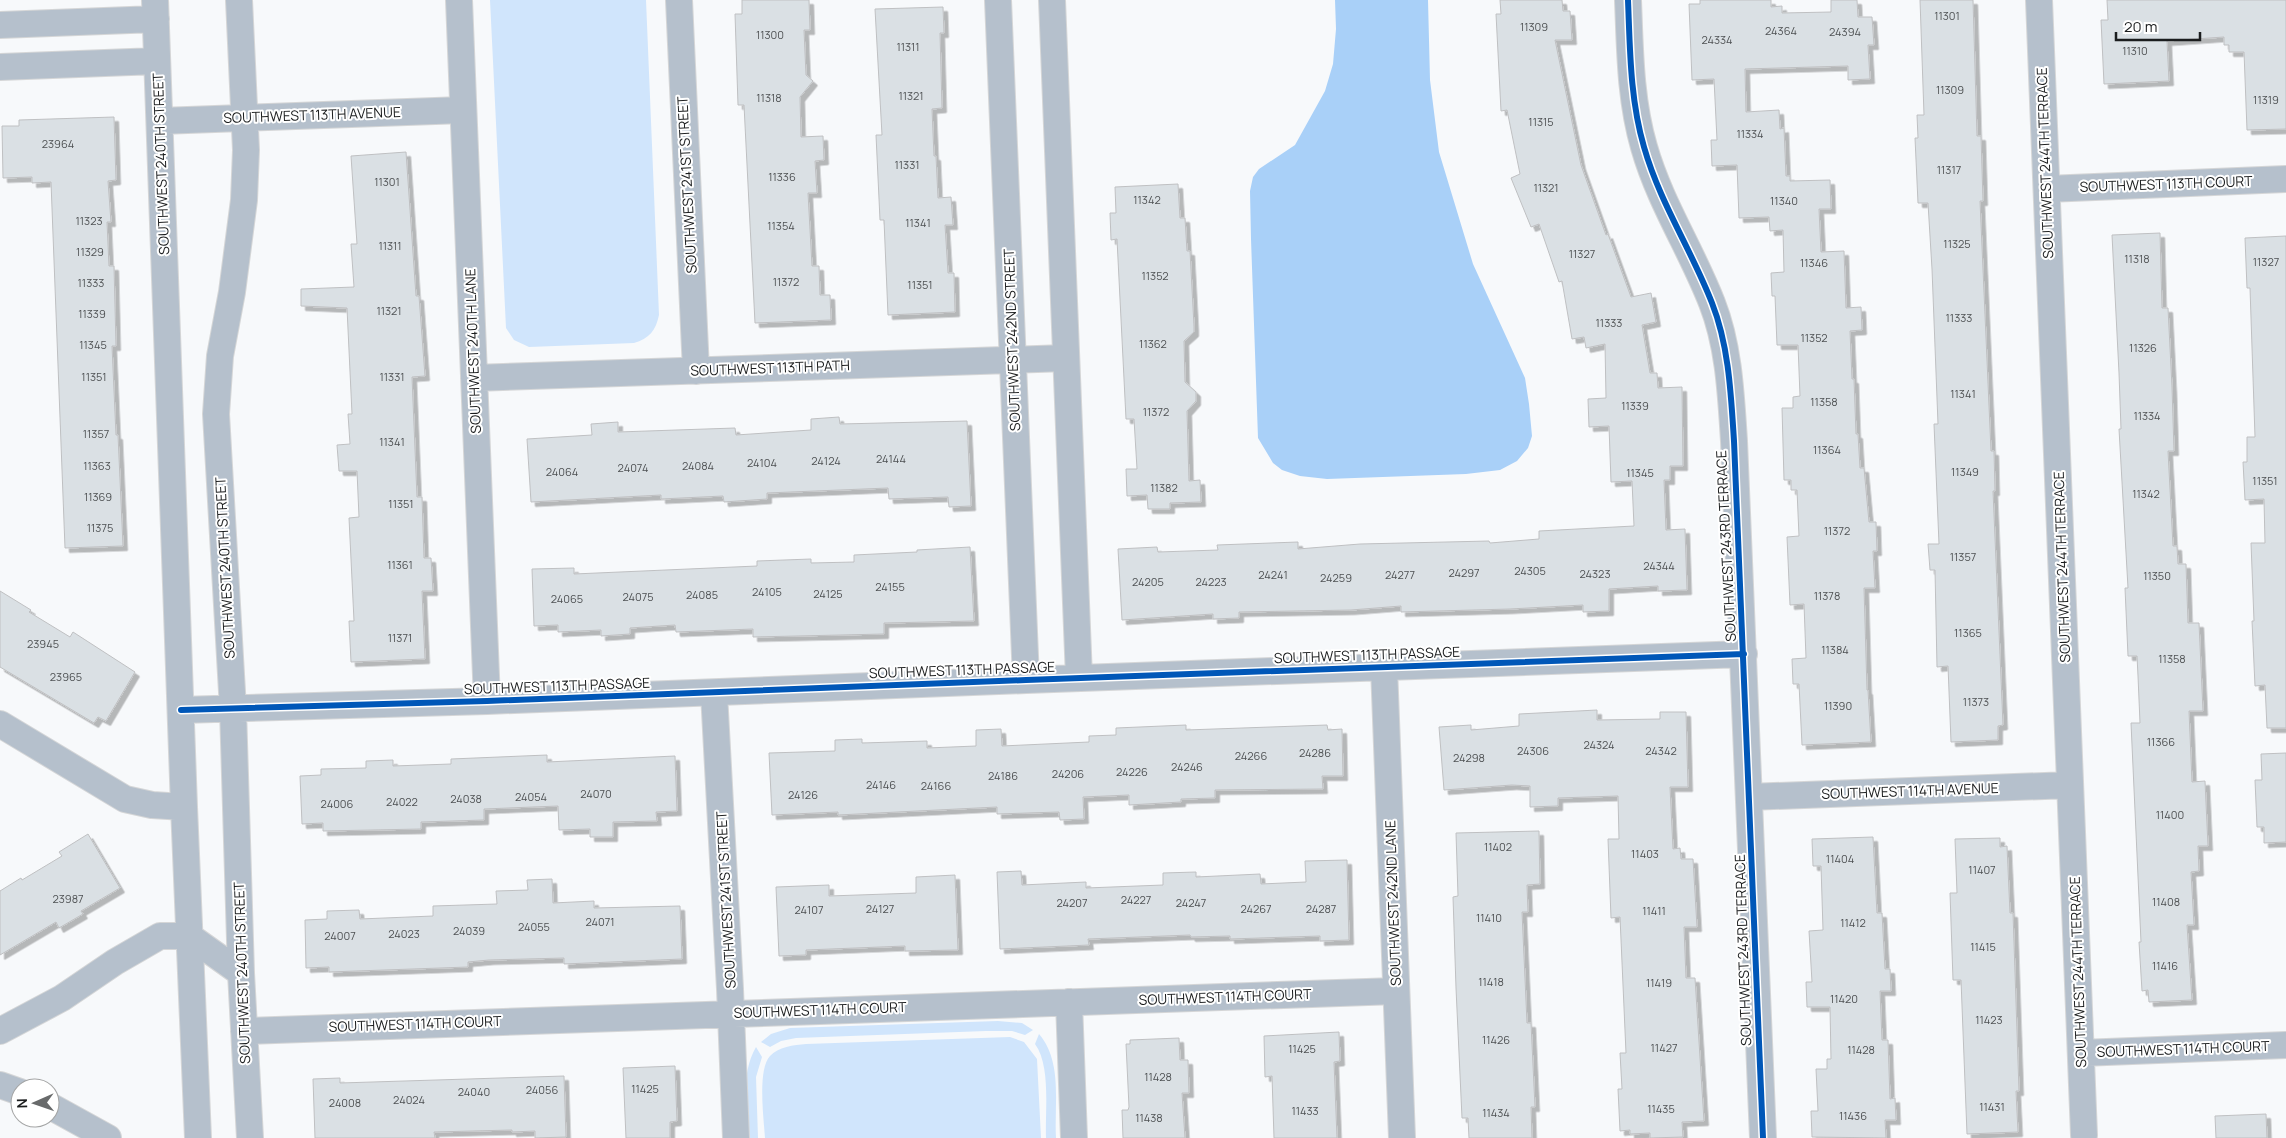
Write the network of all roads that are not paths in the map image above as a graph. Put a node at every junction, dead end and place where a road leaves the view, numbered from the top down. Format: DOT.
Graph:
graph roads {
  1 [pos="239,0"];
  2 [pos="459,0"];
  3 [pos="679,0"];
  4 [pos="998,0"];
  5 [pos="1052,0"];
  6 [pos="1628,0"];
  7 [pos="2039,0"];
  8 [pos="156,10"];
  9 [pos="0,25"];
  10 [pos="158,61"];
  11 [pos="0,67"];
  12 [pos="464,110"];
  13 [pos="244,118"];
  14 [pos="160,121"];
  15 [pos="2286,179"];
  16 [pos="2046,189"];
  17 [pos="1066,358"];
  18 [pos="1013,360"];
  19 [pos="696,370"];
  20 [pos="474,378"];
  21 [pos="1744,654"];
  22 [pos="1384,667"];
  23 [pos="1079,678"];
  24 [pos="1026,680"];
  25 [pos="714,693"];
  26 [pos="487,701"];
  27 [pos="233,709"];
  28 [pos="181,710"];
  29 [pos="0,724"];
  30 [pos="2070,785"];
  31 [pos="1749,797"];
  32 [pos="184,807"];
  33 [pos="189,936"];
  34 [pos="241,973"];
  35 [pos="1396,990"];
  36 [pos="1069,1002"];
  37 [pos="731,1013"];
  38 [pos="244,1031"];
  39 [pos="1,1032"];
  40 [pos="2286,1044"];
  41 [pos="2081,1053"];
  42 [pos="60,1112"];
  43 [pos="2084,1135"];
  44 [pos="108,1138"];
  45 [pos="198,1138"];
  46 [pos="250,1138"];
  47 [pos="736,1138"];
  48 [pos="1074,1138"];
  49 [pos="1402,1138"];
  50 [pos="1763,1138"];
  1 -- 13 [label="street, SOUTHWEST 240TH STREET"];
  2 -- 12 [label="street, SOUTHWEST 240TH LANE"];
  3 -- 19 [label="street, SOUTHWEST 241ST STREET"];
  4 -- 18 [label="street, SOUTHWEST 242ND STREET"];
  5 -- 17 [label="street"];
  6 -- 21 [label="street, SOUTHWEST 243RD TERRACE"];
  7 -- 16 [label="street, SOUTHWEST 244TH TERRACE"];
  8 -- 9 [label="street"];
  8 -- 10 [label="street, SOUTHWEST 240TH STREET"];
  10 -- 11 [label="street"];
  10 -- 14 [label="street, SOUTHWEST 240TH STREET"];
  12 -- 13 [label="street, SOUTHWEST 113TH AVENUE"];
  12 -- 20 [label="street, SOUTHWEST 240TH LANE"];
  13 -- 14 [label="street, SOUTHWEST 113TH AVENUE"];
  13 -- 27 [label="street, SOUTHWEST 240TH STREET"];
  14 -- 28 [label="street, SOUTHWEST 240TH STREET"];
  15 -- 16 [label="street, SOUTHWEST 113TH COURT"];
  16 -- 30 [label="street, SOUTHWEST 244TH TERRACE"];
  17 -- 18 [label="street, SOUTHWEST 113TH PATH"];
  17 -- 23 [label="street"];
  18 -- 19 [label="street, SOUTHWEST 113TH PATH"];
  18 -- 24 [label="street, SOUTHWEST 242ND STREET"];
  19 -- 20 [label="street, SOUTHWEST 113TH PATH"];
  20 -- 26 [label="street, SOUTHWEST 240TH LANE"];
  21 -- 22 [label="street, SOUTHWEST 113TH PASSAGE"];
  21 -- 31 [label="street, SOUTHWEST 243RD TERRACE"];
  22 -- 23 [label="street, SOUTHWEST 113TH PASSAGE"];
  22 -- 35 [label="street, SOUTHWEST 242ND LANE"];
  23 -- 24 [label="street, SOUTHWEST 113TH PASSAGE"];
  24 -- 25 [label="street, SOUTHWEST 113TH PASSAGE"];
  25 -- 26 [label="street, SOUTHWEST 113TH PASSAGE"];
  25 -- 37 [label="street, SOUTHWEST 241ST STREET"];
  26 -- 27 [label="street, SOUTHWEST 113TH PASSAGE"];
  27 -- 28 [label="street, SOUTHWEST 113TH PASSAGE"];
  27 -- 34 [label="street, SOUTHWEST 240TH STREET"];
  28 -- 32 [label="street, SOUTHWEST 240TH STREET"];
  29 -- 32 [label="street"];
  30 -- 31 [label="street, SOUTHWEST 114TH AVENUE"];
  30 -- 41 [label="street, SOUTHWEST 244TH TERRACE"];
  31 -- 50 [label="street, SOUTHWEST 243RD TERRACE"];
  32 -- 33 [label="street, SOUTHWEST 240TH STREET"];
  33 -- 34 [label="street"];
  33 -- 39 [label="street"];
  33 -- 45 [label="street, SOUTHWEST 240TH STREET"];
  34 -- 38 [label="street, SOUTHWEST 240TH STREET"];
  35 -- 36 [label="street, SOUTHWEST 114TH COURT"];
  35 -- 49 [label="street, SOUTHWEST 242ND LANE"];
  36 -- 37 [label="street, SOUTHWEST 114TH COURT"];
  36 -- 48 [label="street"];
  37 -- 38 [label="street, SOUTHWEST 114TH COURT"];
  37 -- 47 [label="street, SOUTHWEST 241ST STREET"];
  38 -- 46 [label="street, SOUTHWEST 240TH STREET"];
  40 -- 41 [label="street, SOUTHWEST 114TH COURT"];
  41 -- 43 [label="street, SOUTHWEST 244TH TERRACE"];
  42 -- 44 [label="street"];
}
